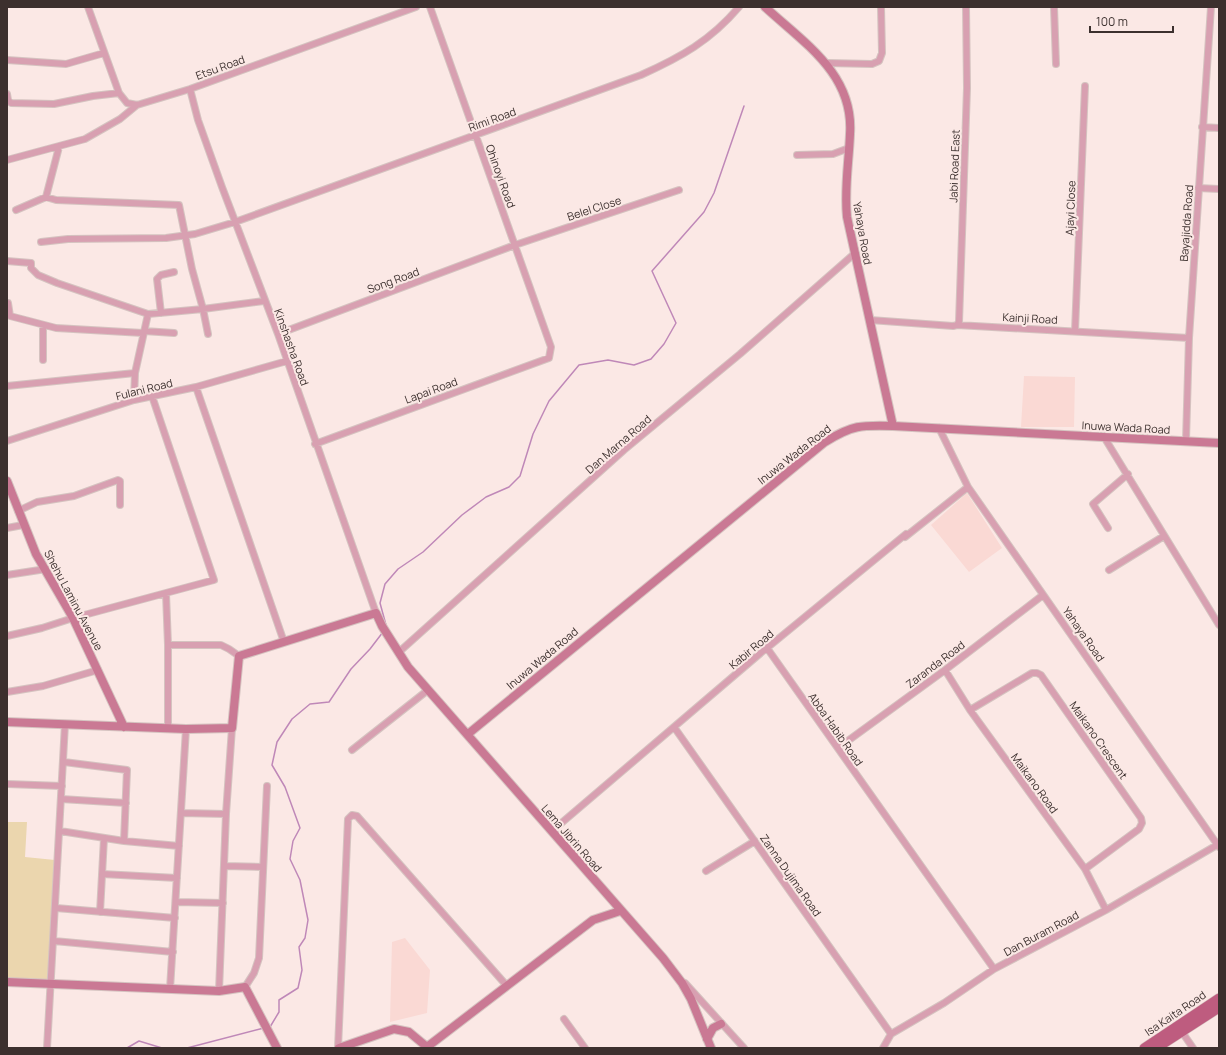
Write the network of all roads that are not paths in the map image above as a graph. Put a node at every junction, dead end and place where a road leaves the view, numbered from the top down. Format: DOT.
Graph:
graph roads {
  1 [pos="88,7"];
  2 [pos="416,7"];
  3 [pos="430,7"];
  4 [pos="739,7"];
  5 [pos="765,7"];
  6 [pos="881,7"];
  7 [pos="966,7"];
  8 [pos="1054,7"];
  9 [pos="1211,7"];
  10 [pos="104,53"];
  11 [pos="7,60"];
  12 [pos="827,63"];
  13 [pos="1056,64"];
  14 [pos="1085,86"];
  15 [pos="190,89"];
  16 [pos="119,93"];
  17 [pos="7,94"];
  18 [pos="137,105"];
  19 [pos="1202,127"];
  20 [pos="1219,128"];
  21 [pos="476,136"];
  22 [pos="59,147"];
  23 [pos="849,148"];
  24 [pos="797,155"];
  25 [pos="7,160"];
  26 [pos="1198,188"];
  27 [pos="1219,189"];
  28 [pos="679,190"];
  29 [pos="46,197"];
  30 [pos="16,210"];
  31 [pos="235,222"];
  32 [pos="185,235"];
  33 [pos="41,242"];
  34 [pos="515,245"];
  35 [pos="854,254"];
  36 [pos="7,261"];
  37 [pos="174,272"];
  38 [pos="264,301"];
  39 [pos="8,303"];
  40 [pos="203,309"];
  41 [pos="161,313"];
  42 [pos="148,314"];
  43 [pos="870,320"];
  44 [pos="957,325"];
  45 [pos="43,326"];
  46 [pos="1075,331"];
  47 [pos="143,332"];
  48 [pos="174,333"];
  49 [pos="208,334"];
  50 [pos="278,334"];
  51 [pos="1189,338"];
  52 [pos="551,353"];
  53 [pos="43,360"];
  54 [pos="287,361"];
  55 [pos="135,374"];
  56 [pos="7,386"];
  57 [pos="196,387"];
  58 [pos="152,396"];
  59 [pos="134,400"];
  60 [pos="893,426"];
  61 [pos="939,428"];
  62 [pos="1104,437"];
  63 [pos="1186,440"];
  64 [pos="7,441"];
  65 [pos="1219,443"];
  66 [pos="316,444"];
  67 [pos="1128,474"];
  68 [pos="7,481"];
  69 [pos="968,487"];
  70 [pos="120,505"];
  71 [pos="18,510"];
  72 [pos="23,525"];
  73 [pos="7,528"];
  74 [pos="1108,528"];
  75 [pos="906,534"];
  76 [pos="1164,536"];
  77 [pos="46,569"];
  78 [pos="1109,570"];
  79 [pos="7,575"];
  80 [pos="166,594"];
  81 [pos="1043,595"];
  82 [pos="376,613"];
  83 [pos="73,618"];
  84 [pos="1219,624"];
  85 [pos="7,636"];
  86 [pos="284,642"];
  87 [pos="168,645"];
  88 [pos="766,648"];
  89 [pos="399,652"];
  90 [pos="239,656"];
  91 [pos="98,670"];
  92 [pos="945,670"];
  93 [pos="428,690"];
  94 [pos="7,692"];
  95 [pos="970,710"];
  96 [pos="7,722"];
  97 [pos="65,724"];
  98 [pos="124,727"];
  99 [pos="232,728"];
  100 [pos="674,728"];
  101 [pos="168,729"];
  102 [pos="186,729"];
  103 [pos="468,734"];
  104 [pos="838,748"];
  105 [pos="352,750"];
  106 [pos="64,762"];
  107 [pos="7,784"];
  108 [pos="62,786"];
  109 [pos="267,786"];
  110 [pos="62,799"];
  111 [pos="126,803"];
  112 [pos="181,813"];
  113 [pos="226,814"];
  114 [pos="60,831"];
  115 [pos="552,831"];
  116 [pos="104,838"];
  117 [pos="124,841"];
  118 [pos="755,842"];
  119 [pos="179,846"];
  120 [pos="1218,846"];
  121 [pos="224,866"];
  122 [pos="263,867"];
  123 [pos="1085,869"];
  124 [pos="706,871"];
  125 [pos="102,874"];
  126 [pos="177,878"];
  127 [pos="177,902"];
  128 [pos="223,904"];
  129 [pos="56,908"];
  130 [pos="1106,910"];
  131 [pos="620,911"];
  132 [pos="100,912"];
  133 [pos="175,918"];
  134 [pos="54,941"];
  135 [pos="173,952"];
  136 [pos="663,958"];
  137 [pos="994,970"];
  138 [pos="7,982"];
  139 [pos="51,984"];
  140 [pos="507,986"];
  141 [pos="245,987"];
  142 [pos="170,989"];
  143 [pos="219,991"];
  144 [pos="1219,998"];
  145 [pos="1219,1008"];
  146 [pos="564,1019"];
  147 [pos="721,1024"];
  148 [pos="1182,1032"];
  149 [pos="891,1034"];
  150 [pos="708,1039"];
  151 [pos="47,1048"];
  152 [pos="277,1048"];
  153 [pos="338,1048"];
  154 [pos="427,1048"];
  155 [pos="585,1048"];
  156 [pos="711,1048"];
  157 [pos="744,1048"];
  158 [pos="883,1048"];
  159 [pos="1144,1048"];
  160 [pos="1157,1048"];
  161 [pos="1194,1048"];
  1 -- 10 [label="street"];
  2 -- 15 [label="street, Etsu Road"];
  3 -- 21 [label="street, Ohinoyi Road"];
  4 -- 21 [label="street, Rimi Road"];
  5 -- 12 [label="street, Yahaya Road"];
  6 -- 12 [label="street"];
  7 -- 44 [label="street, Jabi Road East"];
  8 -- 13 [label="street"];
  9 -- 19 [label="street, Bayajidda Road"];
  10 -- 11 [label="street"];
  10 -- 16 [label="street"];
  12 -- 23 [label="street, Yahaya Road"];
  14 -- 46 [label="street, Ajayi Close"];
  15 -- 18 [label="street, Etsu Road"];
  15 -- 31 [label="street, Kinshasha Road"];
  16 -- 17 [label="street"];
  16 -- 18 [label="street"];
  18 -- 22 [label="street"];
  19 -- 20 [label="street"];
  19 -- 26 [label="street, Bayajidda Road"];
  21 -- 31 [label="street, Rimi Road"];
  21 -- 34 [label="street, Ohinoyi Road"];
  22 -- 25 [label="street"];
  22 -- 29 [label="street"];
  23 -- 24 [label="street"];
  23 -- 35 [label="street, Yahaya Road"];
  26 -- 27 [label="street"];
  26 -- 51 [label="street, Bayajidda Road"];
  28 -- 34 [label="street, Belel Close"];
  29 -- 30 [label="street"];
  29 -- 32 [label="street"];
  31 -- 32 [label="street, Rimi Road"];
  31 -- 38 [label="street, Kinshasha Road"];
  32 -- 33 [label="street, Rimi Road"];
  32 -- 40 [label="street"];
  34 -- 50 [label="street, Song Road"];
  34 -- 52 [label="street, Ohinoyi Road"];
  35 -- 43 [label="street, Yahaya Road"];
  35 -- 89 [label="street, Dan Marna Road"];
  36 -- 42 [label="street"];
  37 -- 41 [label="street"];
  38 -- 40 [label="street"];
  38 -- 50 [label="street, Kinshasha Road"];
  39 -- 45 [label="street"];
  40 -- 41 [label="street"];
  40 -- 49 [label="street"];
  41 -- 42 [label="street"];
  42 -- 47 [label="street"];
  43 -- 44 [label="street, Kainji Road"];
  43 -- 60 [label="street, Yahaya Road"];
  44 -- 46 [label="street, Kainji Road"];
  45 -- 47 [label="street"];
  45 -- 53 [label="street"];
  46 -- 51 [label="street, Kainji Road"];
  47 -- 48 [label="street"];
  47 -- 55 [label="street"];
  50 -- 54 [label="street, Kinshasha Road"];
  51 -- 63 [label="street, Bayajidda Road"];
  52 -- 66 [label="street, Lapai Road"];
  54 -- 57 [label="street, Fulani Road"];
  54 -- 66 [label="street, Kinshasha Road"];
  55 -- 56 [label="street"];
  55 -- 59 [label="street"];
  57 -- 58 [label="street, Fulani Road"];
  57 -- 86 [label="street"];
  58 -- 59 [label="street, Fulani Road"];
  58 -- 80 [label="street"];
  59 -- 64 [label="street, Fulani Road"];
  60 -- 61 [label="street, Inuwa Wada Road"];
  60 -- 103 [label="street, Inuwa Wada Road"];
  61 -- 62 [label="street, Inuwa Wada Road"];
  61 -- 69 [label="street, Yahaya Road"];
  62 -- 63 [label="street, Inuwa Wada Road"];
  62 -- 67 [label="street"];
  63 -- 65 [label="street, Inuwa Wada Road"];
  66 -- 82 [label="street, Kinshasha Road"];
  67 -- 74 [label="street"];
  67 -- 76 [label="street"];
  68 -- 71 [label="street, Shehu Laminu Avenue"];
  69 -- 81 [label="street, Yahaya Road"];
  69 -- 88 [label="street, Kabir Road"];
  70 -- 71 [label="street"];
  71 -- 72 [label="street, Shehu Laminu Avenue"];
  72 -- 73 [label="street"];
  72 -- 77 [label="street, Shehu Laminu Avenue"];
  75 -- 88 [label="street"];
  76 -- 78 [label="street"];
  76 -- 84 [label="street"];
  77 -- 79 [label="street"];
  77 -- 83 [label="street, Shehu Laminu Avenue"];
  80 -- 83 [label="street"];
  80 -- 87 [label="street"];
  81 -- 92 [label="street, Zaranda Road"];
  81 -- 120 [label="street, Yahaya Road"];
  82 -- 86 [label="street"];
  82 -- 89 [label="street, Lema Jibrin Road"];
  83 -- 85 [label="street"];
  83 -- 91 [label="street, Shehu Laminu Avenue"];
  86 -- 90 [label="street"];
  87 -- 90 [label="street"];
  87 -- 101 [label="street"];
  88 -- 100 [label="street, Kabir Road"];
  88 -- 104 [label="street, Abba Habib Road"];
  89 -- 93 [label="street, Lema Jibrin Road"];
  90 -- 99 [label="street"];
  91 -- 94 [label="street"];
  91 -- 98 [label="street, Shehu Laminu Avenue"];
  92 -- 95 [label="street, Maikano Road"];
  92 -- 104 [label="street, Zaranda Road"];
  93 -- 103 [label="street, Lema Jibrin Road"];
  93 -- 105 [label="street"];
  95 -- 123 [label="street, Maikano Road"];
  95 -- 123 [label="street, Maikano Crescent"];
  96 -- 97 [label="street"];
  97 -- 98 [label="street"];
  97 -- 106 [label="street"];
  98 -- 101 [label="street"];
  99 -- 102 [label="street"];
  99 -- 113 [label="street"];
  100 -- 115 [label="street, Kabir Road"];
  100 -- 118 [label="street, Zanna Dujima Road"];
  101 -- 102 [label="street"];
  102 -- 112 [label="street"];
  103 -- 115 [label="street, Lema Jibrin Road"];
  104 -- 137 [label="street, Abba Habib Road"];
  106 -- 108 [label="street"];
  106 -- 111 [label="street"];
  107 -- 108 [label="street"];
  108 -- 110 [label="street"];
  109 -- 122 [label="street"];
  110 -- 111 [label="street"];
  110 -- 114 [label="street"];
  111 -- 117 [label="street"];
  112 -- 113 [label="street"];
  112 -- 119 [label="street"];
  113 -- 121 [label="street"];
  114 -- 116 [label="street"];
  114 -- 129 [label="street"];
  115 -- 131 [label="street, Lema Jibrin Road"];
  116 -- 117 [label="street"];
  116 -- 125 [label="street"];
  117 -- 119 [label="street"];
  118 -- 124 [label="street"];
  118 -- 149 [label="street, Zanna Dujima Road"];
  119 -- 126 [label="street"];
  120 -- 130 [label="street, Dan Buram Road"];
  121 -- 122 [label="street"];
  121 -- 128 [label="street"];
  122 -- 141 [label="street"];
  123 -- 130 [label="street, Maikano Road"];
  125 -- 126 [label="street"];
  125 -- 132 [label="street"];
  126 -- 127 [label="street"];
  127 -- 128 [label="street"];
  127 -- 133 [label="street"];
  128 -- 143 [label="street"];
  129 -- 132 [label="street"];
  129 -- 134 [label="street"];
  130 -- 137 [label="street, Dan Buram Road"];
  131 -- 136 [label="street, Lema Jibrin Road"];
  131 -- 140 [label="street"];
  132 -- 133 [label="street"];
  133 -- 135 [label="street"];
  134 -- 135 [label="street"];
  134 -- 139 [label="street"];
  135 -- 142 [label="street"];
  136 -- 147 [label="street, Lema Jibrin Road"];
  136 -- 150 [label="street"];
  137 -- 149 [label="street, Dan Buram Road"];
  138 -- 139 [label="street"];
  139 -- 142 [label="street"];
  139 -- 151 [label="street"];
  140 -- 153 [label="street"];
  140 -- 154 [label="street"];
  141 -- 143 [label="street"];
  141 -- 152 [label="street"];
  142 -- 143 [label="street"];
  144 -- 159 [label="main road, Isa Kaita Road"];
  145 -- 148 [label="main road, Isa Kaita Road"];
  146 -- 155 [label="street"];
  147 -- 150 [label="street"];
  147 -- 157 [label="street, Lema Jibrin Road"];
  148 -- 160 [label="main road, Isa Kaita Road"];
  148 -- 161 [label="street"];
  149 -- 158 [label="street, Dan Buram Road"];
  150 -- 156 [label="street"];
  153 -- 154 [label="street"];
}
